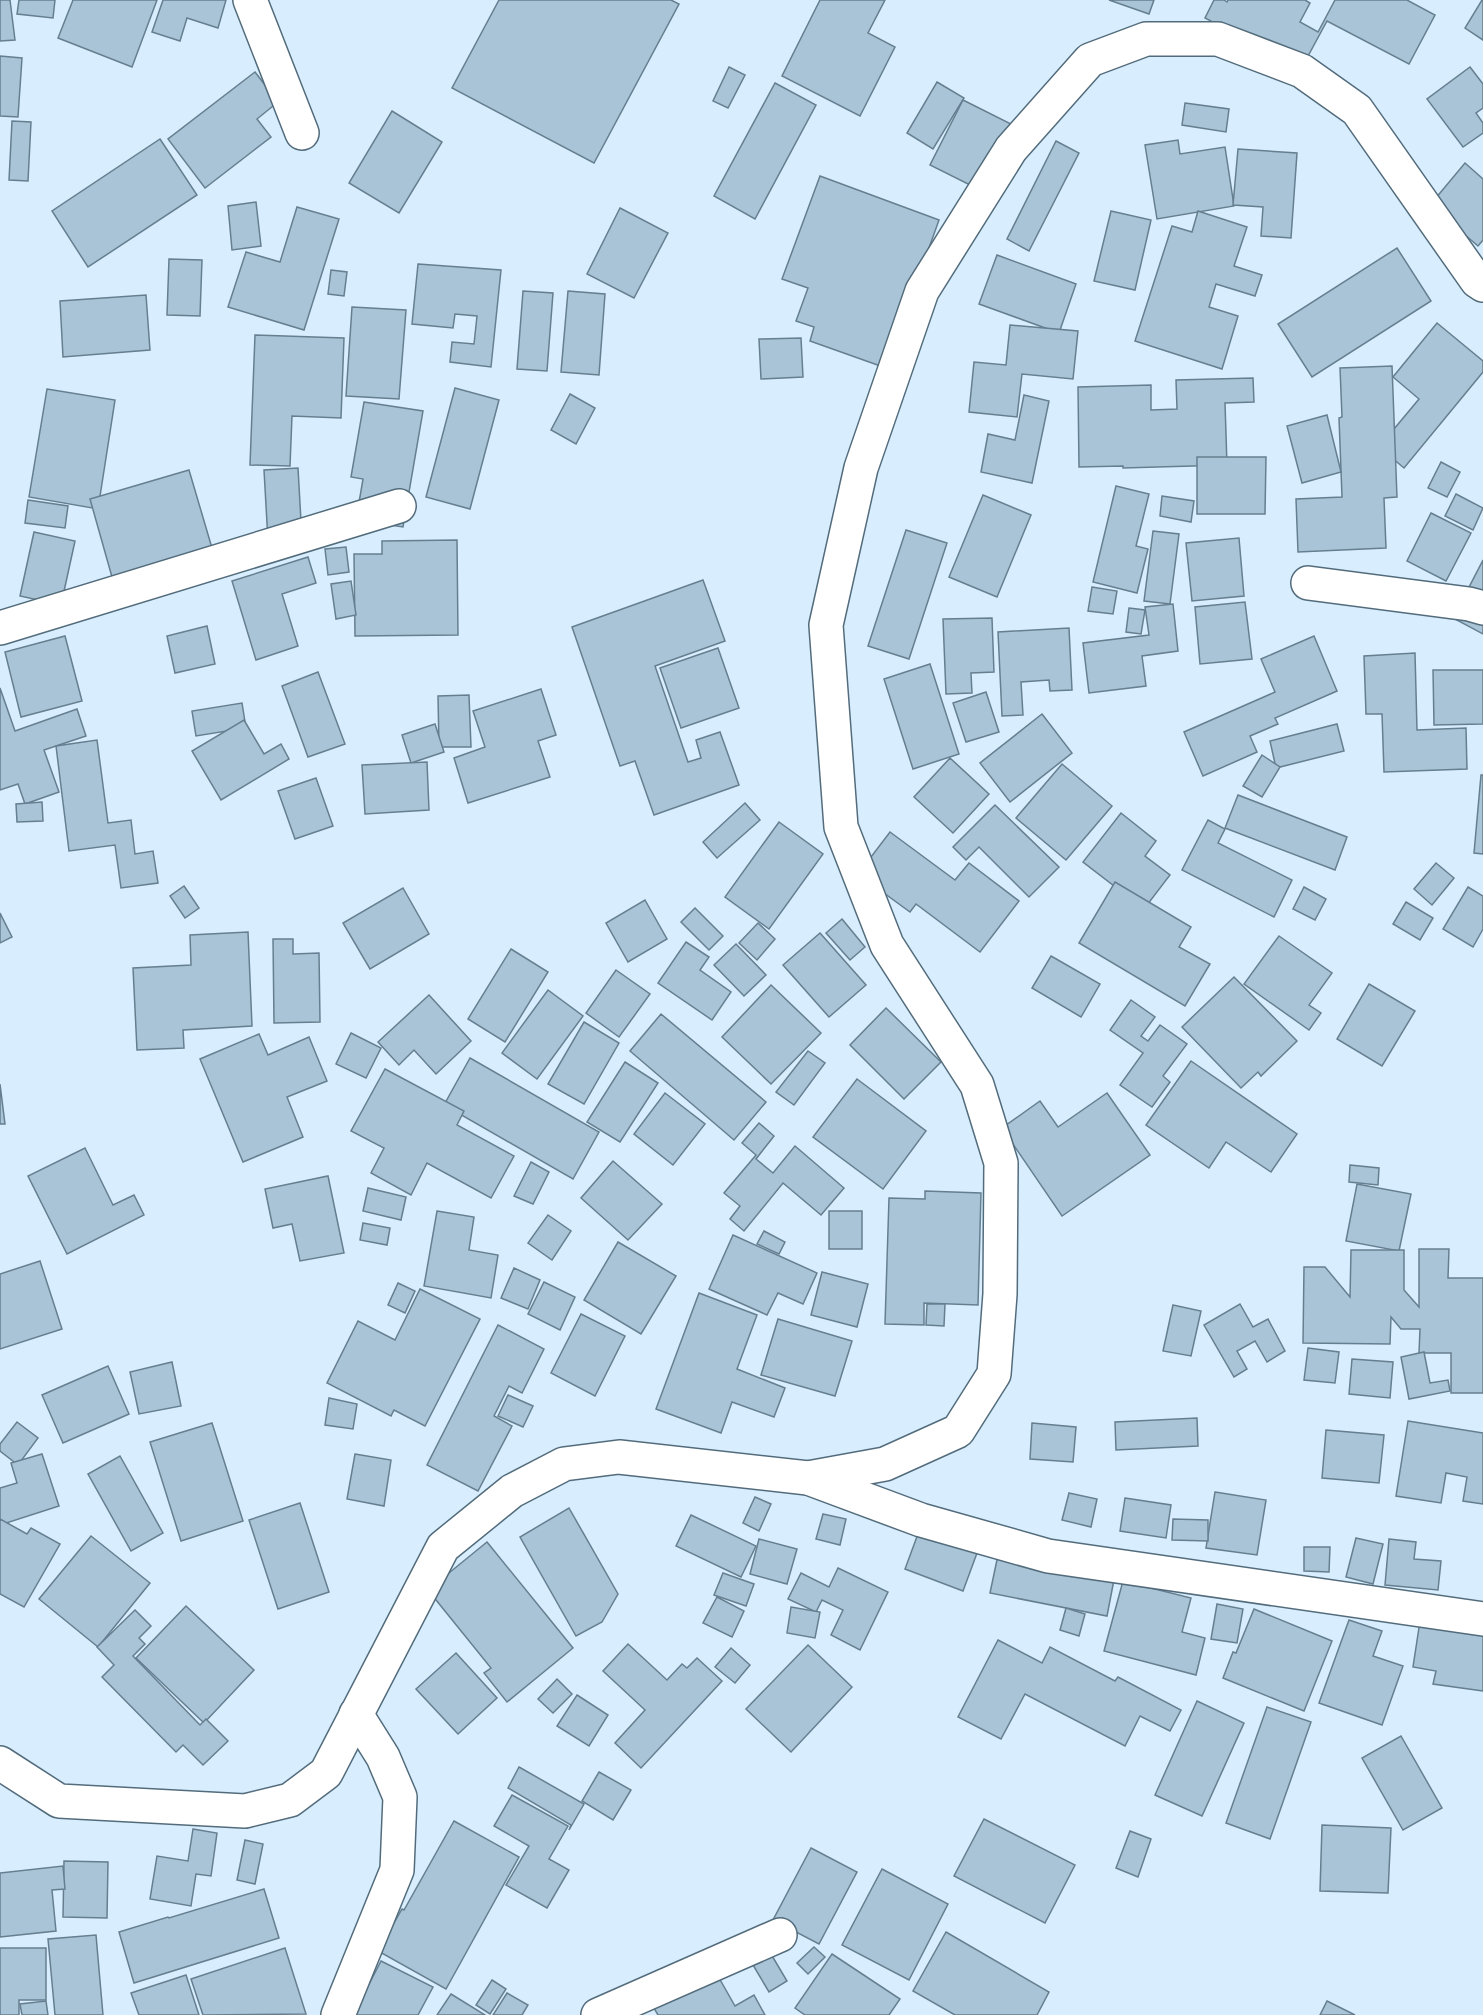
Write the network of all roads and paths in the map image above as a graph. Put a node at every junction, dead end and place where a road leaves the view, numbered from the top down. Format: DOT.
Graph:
graph roads {
  1 [pos="250,0"];
  2 [pos="302,133"];
  3 [pos="1483,285"];
  4 [pos="399,506"];
  5 [pos="1308,583"];
  6 [pos="1483,608"];
  7 [pos="0,628"];
  8 [pos="808,1478"];
  9 [pos="1483,1619"];
  10 [pos="356,1714"];
  11 [pos="0,1763"];
  12 [pos="780,1935"];
  13 [pos="338,2015"];
  14 [pos="598,2015"];
  1 -- 2 [label="street"];
  3 -- 8 [label="street"];
  4 -- 7 [label="street"];
  5 -- 6 [label="street"];
  8 -- 9 [label="street"];
  8 -- 10 [label="street"];
  10 -- 11 [label="street"];
  10 -- 13 [label="street"];
  12 -- 14 [label="street"];
}
